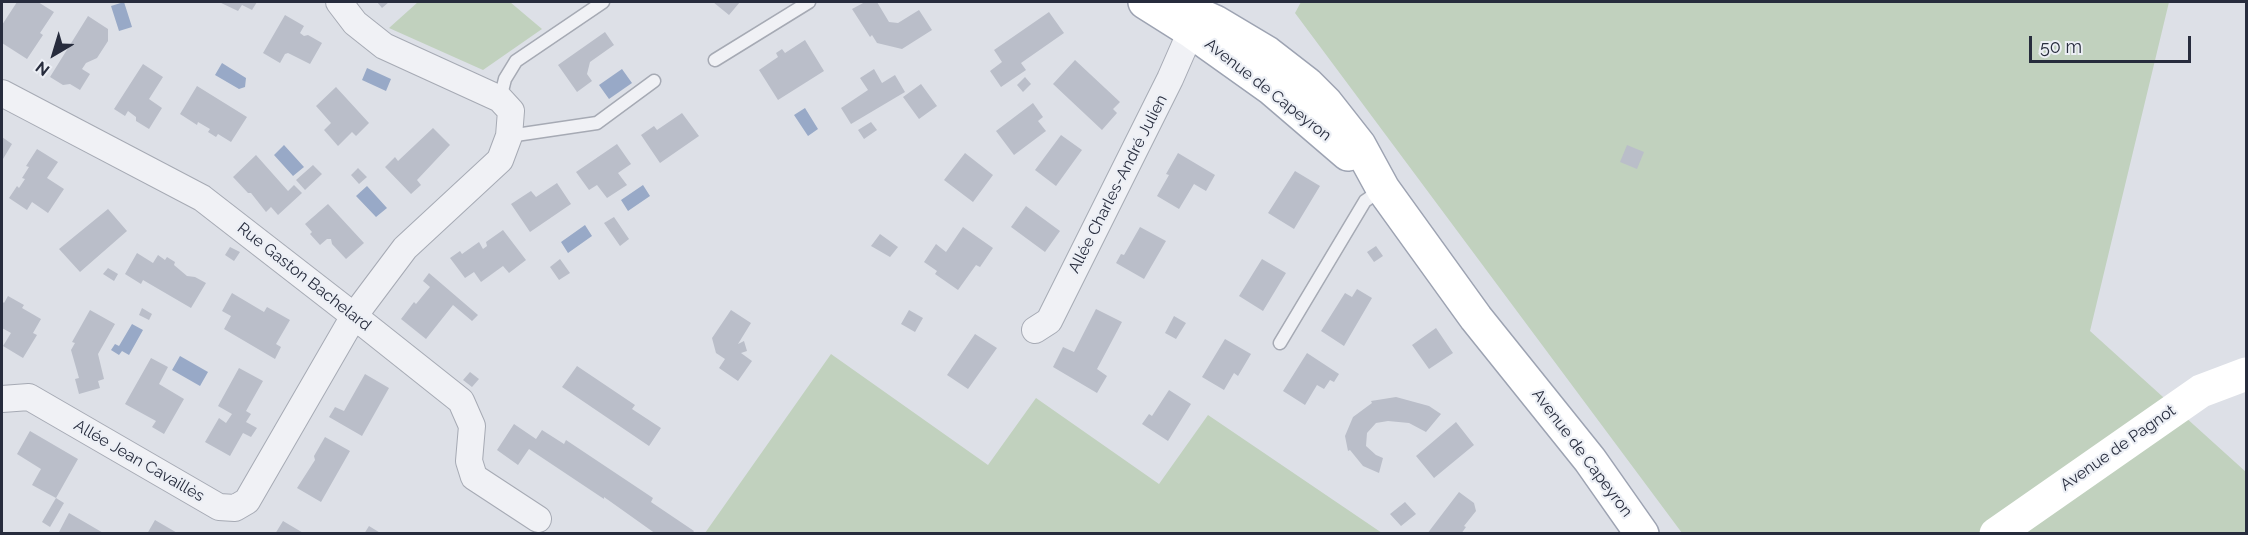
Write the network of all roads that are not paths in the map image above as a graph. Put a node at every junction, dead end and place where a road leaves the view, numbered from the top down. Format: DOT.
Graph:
graph roads {
  1 [pos="339,2"];
  2 [pos="603,2"];
  3 [pos="809,2"];
  4 [pos="1145,2"];
  5 [pos="1170,2"];
  6 [pos="1191,31"];
  7 [pos="715,60"];
  8 [pos="654,81"];
  9 [pos="2,93"];
  10 [pos="500,99"];
  11 [pos="510,136"];
  12 [pos="1383,189"];
  13 [pos="354,316"];
  14 [pos="1476,318"];
  15 [pos="1035,330"];
  16 [pos="1280,343"];
  17 [pos="2247,374"];
  18 [pos="2,399"];
  19 [pos="538,519"];
  20 [pos="1614,534"];
  21 [pos="1642,534"];
  22 [pos="1996,534"];
  1 -- 10 [label="street"];
  2 -- 10 [label="lane"];
  3 -- 7 [label="lane"];
  4 -- 6 [label="main road, Avenue de Capeyron"];
  5 -- 12 [label="main road, Avenue de Capeyron"];
  6 -- 12 [label="main road, Avenue de Capeyron"];
  6 -- 15 [label="street, Allée Charles-André Julien"];
  8 -- 11 [label="lane"];
  9 -- 13 [label="street, Rue Gaston Bachelard"];
  10 -- 11 [label="street"];
  11 -- 13 [label="street, Allée Jean Cavaillès"];
  12 -- 14 [label="main road, Avenue de Capeyron"];
  12 -- 16 [label="lane"];
  13 -- 18 [label="street, Allée Jean Cavaillès"];
  13 -- 19 [label="street, Rue Gaston Bachelard"];
  14 -- 20 [label="main road, Avenue de Capeyron"];
  14 -- 21 [label="main road, Avenue de Capeyron"];
  17 -- 22 [label="main road, Avenue de Pagnot"];
}
